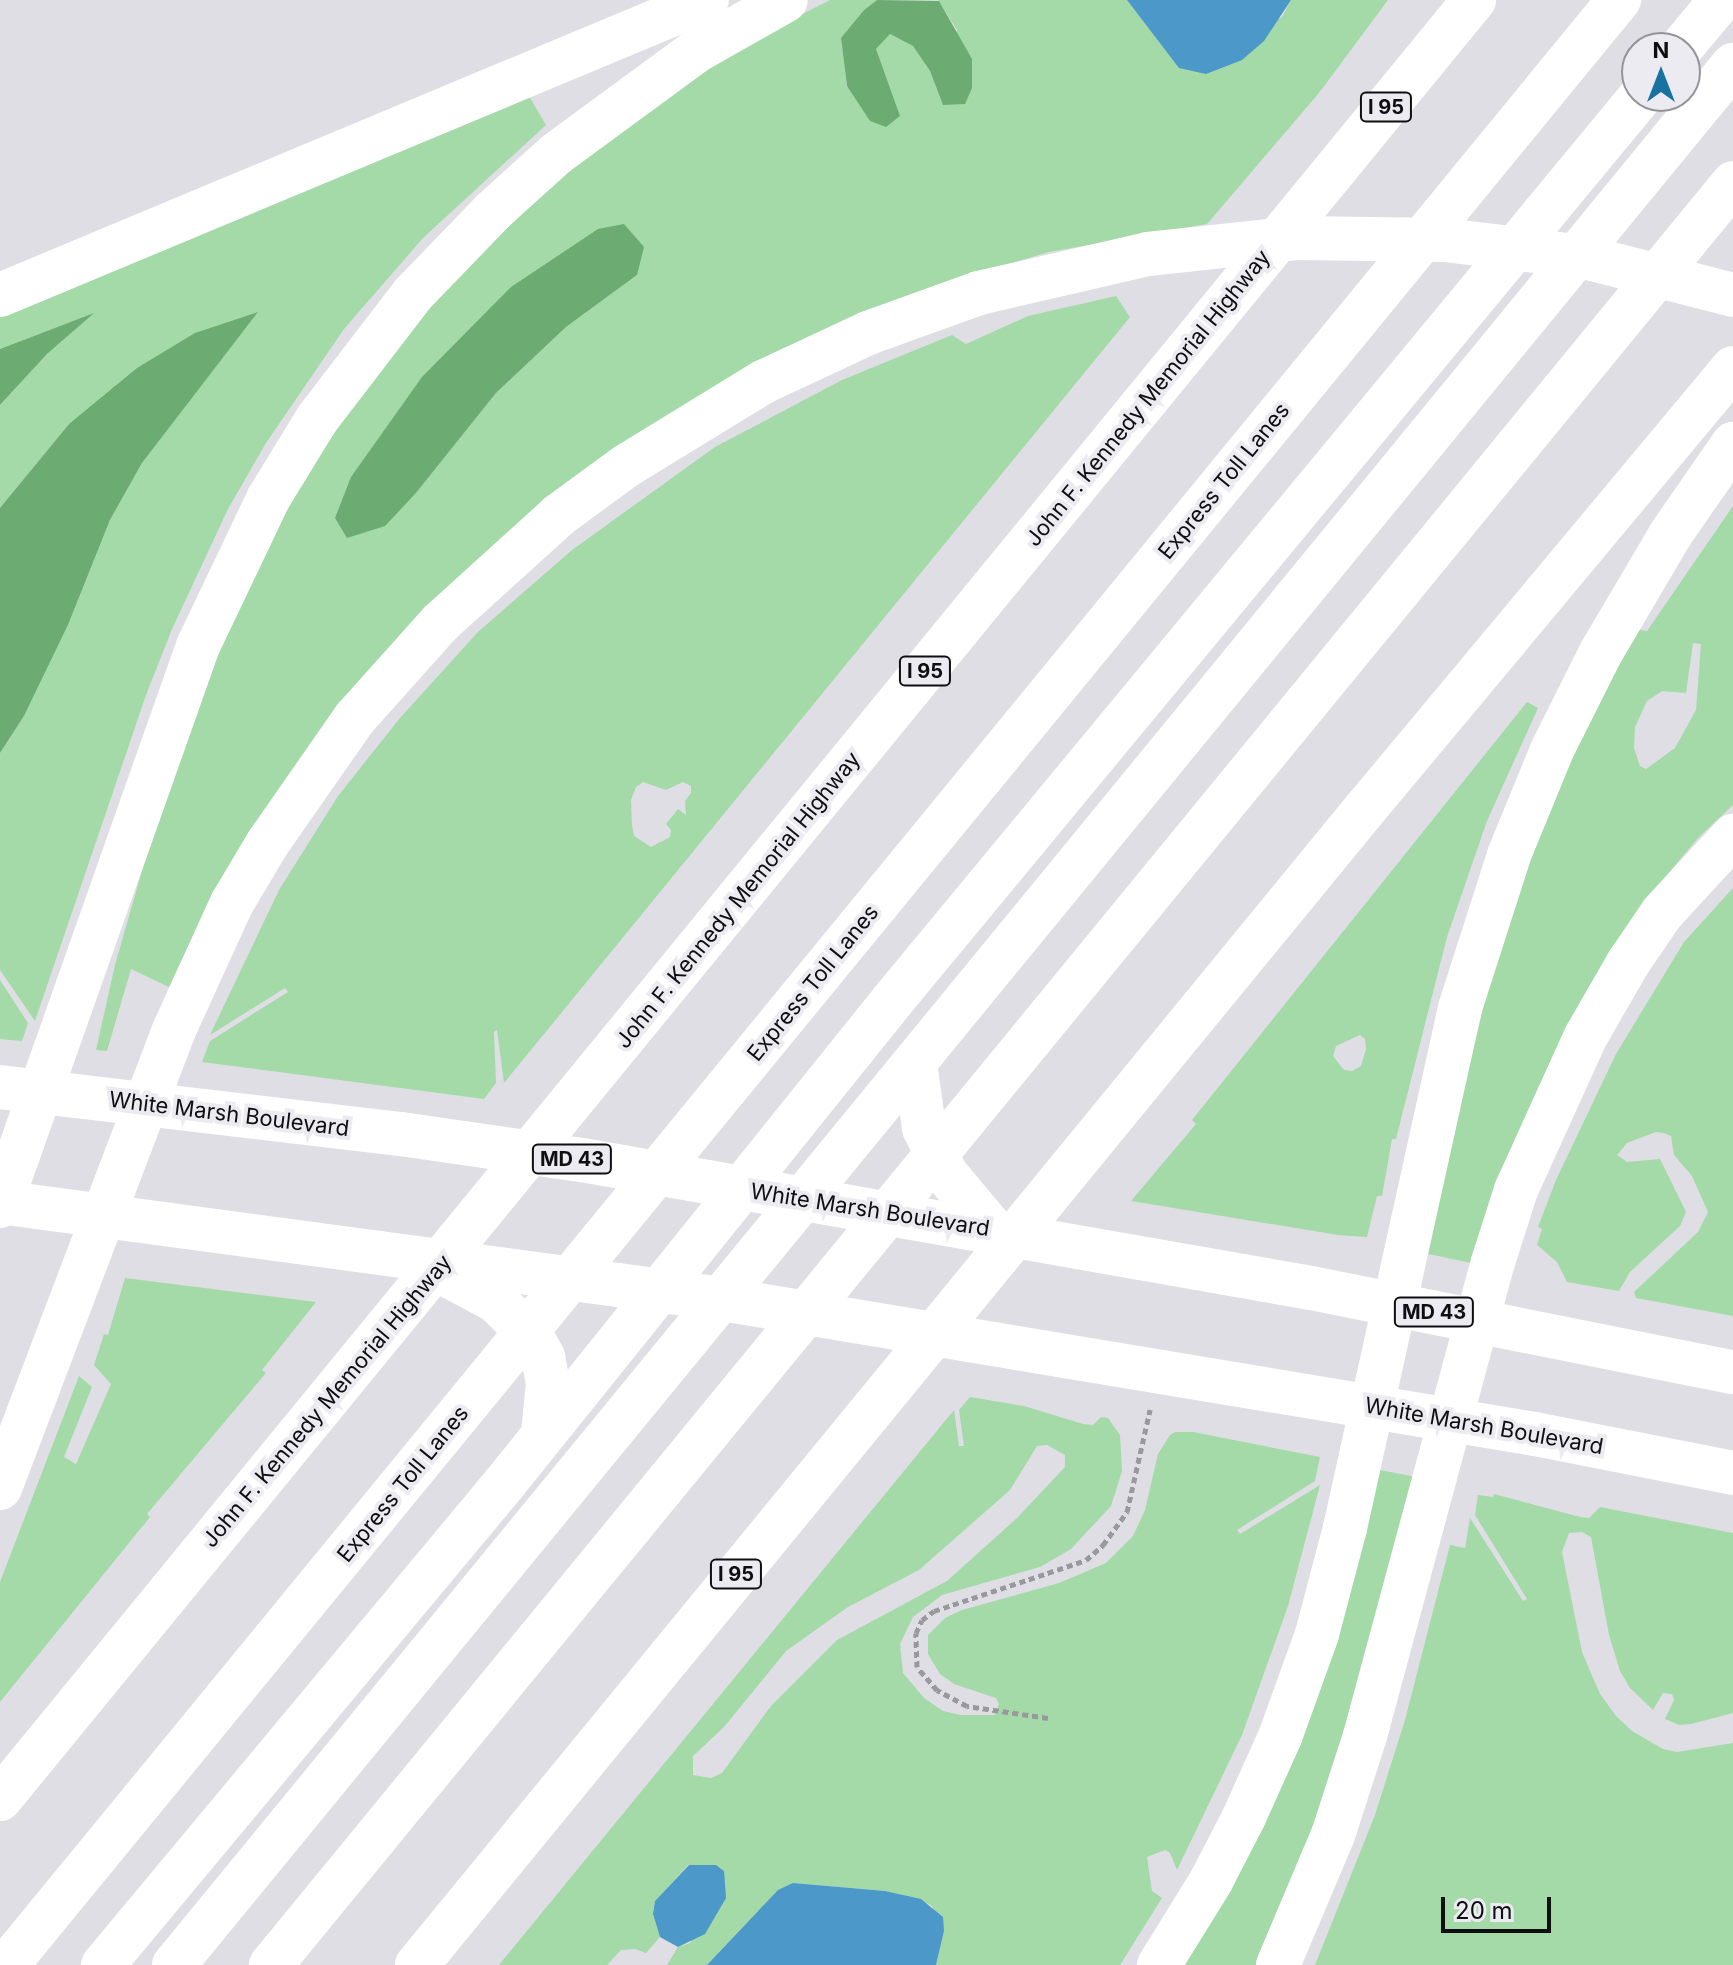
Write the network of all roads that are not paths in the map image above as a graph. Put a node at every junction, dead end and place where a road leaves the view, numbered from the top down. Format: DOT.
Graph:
graph roads {
  1 [pos="707,0"];
  2 [pos="786,0"];
  3 [pos="1474,0"];
  4 [pos="1619,0"];
  5 [pos="1721,0"];
  6 [pos="1694,32"];
  7 [pos="1733,65"];
  8 [pos="1628,112"];
  9 [pos="1733,183"];
  10 [pos="0,295"];
  11 [pos="1733,295"];
  12 [pos="1733,368"];
  13 [pos="1733,444"];
  14 [pos="1733,836"];
  15 [pos="915,1063"];
  16 [pos="0,1087"];
  17 [pos="0,1102"];
  18 [pos="169,1108"];
  19 [pos="742,1190"];
  20 [pos="802,1201"];
  21 [pos="0,1204"];
  22 [pos="993,1230"];
  23 [pos="332,1246"];
  24 [pos="662,1290"];
  25 [pos="722,1299"];
  26 [pos="1733,1372"];
  27 [pos="543,1433"];
  28 [pos="1733,1473"];
  29 [pos="0,1488"];
  30 [pos="0,1799"];
  31 [pos="7,1965"];
  32 [pos="103,1965"];
  33 [pos="174,1965"];
  34 [pos="271,1965"];
  35 [pos="417,1965"];
  36 [pos="1159,1965"];
  37 [pos="1278,1965"];
  1 -- 10 [label="highway"];
  2 -- 21 [label="highway"];
  3 -- 30 [label="highway, John F. Kennedy Memorial Highway / I 95"];
  4 -- 31 [label="highway, Express Toll Lanes"];
  5 -- 6 [label="highway"];
  7 -- 15 [label="highway"];
  8 -- 19 [label="highway"];
  9 -- 34 [label="highway"];
  11 -- 29 [label="highway"];
  12 -- 35 [label="highway, I 95"];
  13 -- 36 [label="highway"];
  14 -- 37 [label="highway"];
  15 -- 20 [label="highway"];
  15 -- 22 [label="highway"];
  16 -- 18 [label="highway, White Marsh Boulevard / MD 43"];
  17 -- 18 [label="highway"];
  18 -- 19 [label="highway, White Marsh Boulevard / MD 43"];
  19 -- 20 [label="highway, White Marsh Boulevard / MD 43"];
  19 -- 24 [label="highway"];
  20 -- 22 [label="highway, White Marsh Boulevard / MD 43"];
  20 -- 25 [label="highway"];
  21 -- 23 [label="highway, White Marsh Boulevard"];
  22 -- 26 [label="highway, White Marsh Boulevard / MD 43"];
  23 -- 24 [label="highway, White Marsh Boulevard"];
  23 -- 27 [label="highway"];
  24 -- 25 [label="highway, White Marsh Boulevard"];
  24 -- 27 [label="highway"];
  25 -- 28 [label="highway, White Marsh Boulevard"];
  25 -- 33 [label="highway"];
  27 -- 32 [label="highway"];
}
